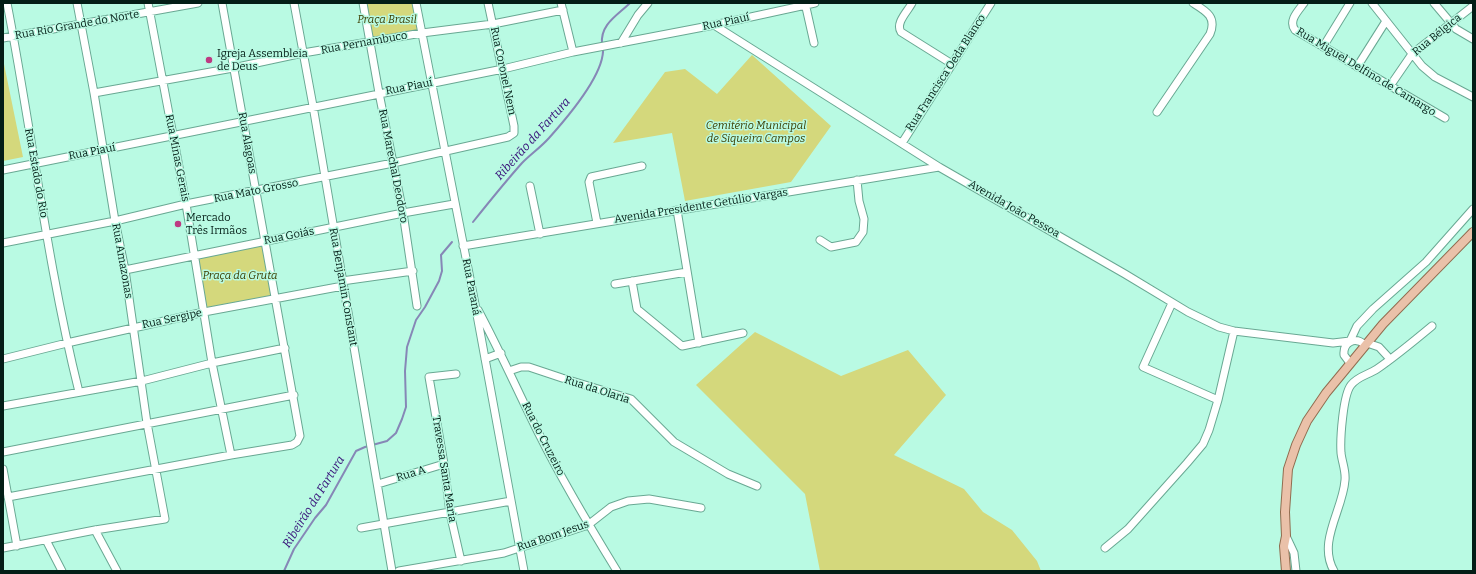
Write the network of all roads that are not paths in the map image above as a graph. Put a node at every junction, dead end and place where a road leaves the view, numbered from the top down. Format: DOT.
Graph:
graph roads {
  1 [pos="6,3"];
  2 [pos="77,3"];
  3 [pos="148,3"];
  4 [pos="198,3"];
  5 [pos="222,3"];
  6 [pos="294,3"];
  7 [pos="363,3"];
  8 [pos="416,3"];
  9 [pos="488,3"];
  10 [pos="648,3"];
  11 [pos="815,3"];
  12 [pos="912,3"];
  13 [pos="991,3"];
  14 [pos="1193,3"];
  15 [pos="1304,3"];
  16 [pos="1350,3"];
  17 [pos="1372,3"];
  18 [pos="1434,3"];
  19 [pos="806,4"];
  20 [pos="1473,6"];
  21 [pos="562,7"];
  22 [pos="150,12"];
  23 [pos="1386,21"];
  24 [pos="493,24"];
  25 [pos="1451,24"];
  26 [pos="81,25"];
  27 [pos="714,25"];
  28 [pos="422,33"];
  29 [pos="13,36"];
  30 [pos="3,38"];
  31 [pos="1473,39"];
  32 [pos="370,43"];
  33 [pos="621,43"];
  34 [pos="814,43"];
  35 [pos="1323,47"];
  36 [pos="573,52"];
  37 [pos="303,53"];
  38 [pos="1412,54"];
  39 [pos="952,64"];
  40 [pos="1356,67"];
  41 [pos="233,68"];
  42 [pos="503,69"];
  43 [pos="162,81"];
  44 [pos="431,83"];
  45 [pos="1390,86"];
  46 [pos="94,92"];
  47 [pos="379,93"];
  48 [pos="1473,97"];
  49 [pos="313,106"];
  50 [pos="1157,112"];
  51 [pos="1445,118"];
  52 [pos="243,120"];
  53 [pos="173,135"];
  54 [pos="508,137"];
  55 [pos="902,143"];
  56 [pos="103,150"];
  57 [pos="445,152"];
  58 [pos="34,163"];
  59 [pos="393,163"];
  60 [pos="642,166"];
  61 [pos="939,167"];
  62 [pos="3,170"];
  63 [pos="324,178"];
  64 [pos="857,180"];
  65 [pos="530,186"];
  66 [pos="256,191"];
  67 [pos="186,204"];
  68 [pos="454,204"];
  69 [pos="1473,209"];
  70 [pos="677,210"];
  71 [pos="403,213"];
  72 [pos="115,221"];
  73 [pos="597,224"];
  74 [pos="333,228"];
  75 [pos="1473,232"];
  76 [pos="46,234"];
  77 [pos="540,234"];
  78 [pos="820,240"];
  79 [pos="265,241"];
  80 [pos="3,243"];
  81 [pos="463,246"];
  82 [pos="194,256"];
  83 [pos="125,270"];
  84 [pos="413,271"];
  85 [pos="687,272"];
  86 [pos="632,281"];
  87 [pos="343,284"];
  88 [pos="616,284"];
  89 [pos="276,299"];
  90 [pos="1172,302"];
  91 [pos="475,304"];
  92 [pos="417,306"];
  93 [pos="204,312"];
  94 [pos="1432,326"];
  95 [pos="134,328"];
  96 [pos="1234,331"];
  97 [pos="743,333"];
  98 [pos="1350,341"];
  99 [pos="67,343"];
  100 [pos="699,343"];
  101 [pos="1333,343"];
  102 [pos="1366,344"];
  103 [pos="285,348"];
  104 [pos="501,353"];
  105 [pos="1344,355"];
  106 [pos="3,359"];
  107 [pos="1390,359"];
  108 [pos="485,360"];
  109 [pos="212,363"];
  110 [pos="1350,363"];
  111 [pos="509,371"];
  112 [pos="456,374"];
  113 [pos="142,381"];
  114 [pos="79,392"];
  115 [pos="294,395"];
  116 [pos="1218,400"];
  117 [pos="3,406"];
  118 [pos="221,409"];
  119 [pos="147,423"];
  120 [pos="3,452"];
  121 [pos="231,455"];
  122 [pos="444,464"];
  123 [pos="3,469"];
  124 [pos="156,470"];
  125 [pos="378,484"];
  126 [pos="757,486"];
  127 [pos="8,497"];
  128 [pos="511,501"];
  129 [pos="701,508"];
  130 [pos="450,513"];
  131 [pos="384,524"];
  132 [pos="588,525"];
  133 [pos="360,528"];
  134 [pos="95,530"];
  135 [pos="1286,536"];
  136 [pos="46,540"];
  137 [pos="17,546"];
  138 [pos="3,548"];
  139 [pos="520,548"];
  140 [pos="1105,548"];
  141 [pos="461,561"];
  142 [pos="62,571"];
  143 [pos="116,571"];
  144 [pos="392,571"];
  145 [pos="399,571"];
  146 [pos="524,571"];
  147 [pos="617,571"];
  148 [pos="1286,571"];
  149 [pos="1296,571"];
  150 [pos="1334,571"];
  1 -- 29 [label="street, Rua Estado do Rio"];
  2 -- 26 [label="street, Rua Amazonas"];
  3 -- 22 [label="street, Rua Minas Gerais"];
  4 -- 22 [label="street, Rua Rio Grande do Norte"];
  5 -- 41 [label="street, Rua Alagoas"];
  6 -- 37 [label="street, Rua Benjamin Constant"];
  7 -- 32 [label="street, Rua Marechal Deodoro"];
  8 -- 28 [label="street, Rua Paraná"];
  9 -- 24 [label="street, Rua Coronel Nem"];
  10 -- 33 [label="street"];
  11 -- 19 [label="street, Rua Piauí"];
  12 -- 39 [label="street"];
  13 -- 39 [label="street, Rua Francisca Oeda Blanco"];
  14 -- 50 [label="street"];
  15 -- 35 [label="street, Rua Miguel Delfino de Camargo"];
  16 -- 35 [label="street"];
  17 -- 23 [label="street"];
  18 -- 25 [label="street"];
  19 -- 27 [label="street, Rua Piauí"];
  19 -- 34 [label="street"];
  20 -- 25 [label="street, Rua Bélgica"];
  21 -- 24 [label="street, Rua Pernambuco"];
  21 -- 36 [label="street"];
  22 -- 26 [label="street, Rua Rio Grande do Norte"];
  22 -- 43 [label="street, Rua Minas Gerais"];
  23 -- 38 [label="street"];
  23 -- 40 [label="street"];
  24 -- 28 [label="street, Rua Pernambuco"];
  24 -- 42 [label="street, Rua Coronel Nem"];
  25 -- 31 [label="street"];
  25 -- 38 [label="street, Rua Bélgica"];
  26 -- 29 [label="street, Rua Rio Grande do Norte"];
  26 -- 46 [label="street, Rua Amazonas"];
  27 -- 33 [label="street, Rua Piauí"];
  27 -- 55 [label="street, Avenida João Pessoa"];
  28 -- 32 [label="street, Rua Pernambuco"];
  28 -- 44 [label="street, Rua Paraná"];
  29 -- 30 [label="street, Rua Rio Grande do Norte"];
  29 -- 58 [label="street, Rua Estado do Rio"];
  32 -- 37 [label="street, Rua Pernambuco"];
  32 -- 47 [label="street, Rua Marechal Deodoro"];
  33 -- 36 [label="street, Rua Piauí"];
  35 -- 40 [label="street, Rua Miguel Delfino de Camargo"];
  36 -- 42 [label="street, Rua Piauí"];
  37 -- 41 [label="street, Rua Pernambuco"];
  37 -- 49 [label="street, Rua Benjamin Constant"];
  38 -- 45 [label="street, Rua Bélgica"];
  38 -- 48 [label="street"];
  39 -- 55 [label="street, Rua Francisca Oeda Blanco"];
  40 -- 45 [label="street, Rua Miguel Delfino de Camargo"];
  41 -- 43 [label="street, Rua Pernambuco"];
  41 -- 52 [label="street, Rua Alagoas"];
  42 -- 44 [label="street, Rua Piauí"];
  42 -- 54 [label="street, Rua Coronel Nem"];
  43 -- 46 [label="street, Rua Pernambuco"];
  43 -- 53 [label="street, Rua Minas Gerais"];
  44 -- 47 [label="street, Rua Piauí"];
  44 -- 57 [label="street, Rua Paraná"];
  45 -- 51 [label="street, Rua Miguel Delfino de Camargo"];
  46 -- 56 [label="street, Rua Amazonas"];
  47 -- 49 [label="street, Rua Piauí"];
  47 -- 59 [label="street, Rua Marechal Deodoro"];
  49 -- 52 [label="street, Rua Piauí"];
  49 -- 63 [label="street, Rua Benjamin Constant"];
  52 -- 53 [label="street, Rua Piauí"];
  52 -- 66 [label="street, Rua Alagoas"];
  53 -- 56 [label="street, Rua Piauí"];
  53 -- 67 [label="street, Rua Minas Gerais"];
  54 -- 57 [label="street, Rua Mato Grosso"];
  55 -- 61 [label="street, Avenida João Pessoa"];
  56 -- 58 [label="street, Rua Piauí"];
  56 -- 72 [label="street, Rua Amazonas"];
  57 -- 59 [label="street, Rua Mato Grosso"];
  57 -- 68 [label="street, Rua Paraná"];
  58 -- 62 [label="street, Rua Piauí"];
  58 -- 76 [label="street, Rua Estado do Rio"];
  59 -- 63 [label="street, Rua Mato Grosso"];
  59 -- 71 [label="street, Rua Marechal Deodoro"];
  60 -- 73 [label="street"];
  61 -- 64 [label="street, Avenida Presidente Getúlio Vargas"];
  61 -- 90 [label="street, Avenida João Pessoa"];
  63 -- 66 [label="street, Rua Mato Grosso"];
  63 -- 74 [label="street, Rua Benjamin Constant"];
  64 -- 70 [label="street, Avenida Presidente Getúlio Vargas"];
  64 -- 78 [label="street"];
  65 -- 77 [label="street"];
  66 -- 67 [label="street, Rua Mato Grosso"];
  66 -- 79 [label="street, Rua Alagoas"];
  67 -- 72 [label="street, Rua Mato Grosso"];
  67 -- 82 [label="street, Rua Minas Gerais"];
  68 -- 71 [label="street, Rua Goiás"];
  68 -- 81 [label="street, Rua Paraná"];
  69 -- 98 [label="street"];
  70 -- 73 [label="street, Avenida Presidente Getúlio Vargas"];
  70 -- 85 [label="street"];
  71 -- 74 [label="street, Rua Goiás"];
  71 -- 84 [label="street, Rua Marechal Deodoro"];
  72 -- 76 [label="street, Rua Mato Grosso"];
  72 -- 83 [label="street, Rua Amazonas"];
  73 -- 77 [label="street, Avenida Presidente Getúlio Vargas"];
  74 -- 79 [label="street, Rua Goiás"];
  74 -- 87 [label="street, Rua Benjamin Constant"];
  75 -- 102 [label="main road"];
  76 -- 80 [label="street, Rua Mato Grosso"];
  76 -- 99 [label="street, Rua Estado do Rio"];
  77 -- 81 [label="street, Avenida Presidente Getúlio Vargas"];
  79 -- 82 [label="street, Rua Goiás"];
  79 -- 89 [label="street, Rua Alagoas"];
  81 -- 91 [label="street, Rua Paraná"];
  82 -- 83 [label="street, Rua Goiás"];
  82 -- 93 [label="street, Rua Minas Gerais"];
  83 -- 95 [label="street, Rua Amazonas"];
  84 -- 87 [label="street, Rua Sergipe"];
  84 -- 92 [label="street, Rua Marechal Deodoro"];
  85 -- 86 [label="street"];
  85 -- 100 [label="street"];
  86 -- 88 [label="street"];
  86 -- 100 [label="street"];
  87 -- 89 [label="street, Rua Sergipe"];
  87 -- 125 [label="street, Rua Benjamin Constant"];
  89 -- 93 [label="street, Rua Sergipe"];
  89 -- 103 [label="street, Rua Alagoas"];
  90 -- 96 [label="street, Avenida João Pessoa"];
  90 -- 116 [label="street"];
  91 -- 104 [label="street, Rua do Cruzeiro"];
  91 -- 108 [label="street, Rua Paraná"];
  93 -- 95 [label="street, Rua Sergipe"];
  93 -- 109 [label="street, Rua Minas Gerais"];
  94 -- 107 [label="street"];
  95 -- 99 [label="street, Rua Sergipe"];
  95 -- 113 [label="street, Rua Amazonas"];
  96 -- 101 [label="street, Avenida João Pessoa"];
  96 -- 116 [label="street"];
  97 -- 100 [label="street"];
  98 -- 101 [label="street, Avenida João Pessoa"];
  98 -- 102 [label="street, Avenida João Pessoa"];
  98 -- 105 [label="street"];
  99 -- 106 [label="street, Rua Sergipe"];
  99 -- 114 [label="street, Rua Estado do Rio"];
  101 -- 105 [label="street"];
  102 -- 107 [label="street, Avenida João Pessoa"];
  102 -- 110 [label="main road"];
  103 -- 109 [label="street"];
  103 -- 115 [label="street, Rua Alagoas"];
  104 -- 108 [label="street"];
  104 -- 111 [label="street, Rua do Cruzeiro"];
  105 -- 110 [label="street"];
  107 -- 150 [label="street"];
  108 -- 128 [label="street, Rua Paraná"];
  109 -- 113 [label="street"];
  109 -- 118 [label="street, Rua Minas Gerais"];
  110 -- 135 [label="main road"];
  111 -- 126 [label="street, Rua da Olaria"];
  111 -- 132 [label="street, Rua do Cruzeiro"];
  112 -- 122 [label="street, Travessa Santa Maria"];
  113 -- 114 [label="street"];
  113 -- 119 [label="street, Rua Amazonas"];
  114 -- 117 [label="street"];
  115 -- 118 [label="street"];
  115 -- 121 [label="street, Rua Alagoas"];
  116 -- 140 [label="street"];
  118 -- 119 [label="street"];
  118 -- 121 [label="street, Rua Minas Gerais"];
  119 -- 120 [label="street"];
  119 -- 124 [label="street, Rua Amazonas"];
  121 -- 124 [label="street"];
  122 -- 125 [label="street, Rua A"];
  122 -- 130 [label="street, Travessa Santa Maria"];
  123 -- 127 [label="street"];
  124 -- 127 [label="street"];
  124 -- 134 [label="street, Rua Amazonas"];
  125 -- 131 [label="street, Rua Benjamin Constant"];
  127 -- 137 [label="street"];
  128 -- 130 [label="street"];
  128 -- 139 [label="street, Rua Paraná"];
  129 -- 132 [label="street, Rua Bom Jesus"];
  130 -- 131 [label="street"];
  130 -- 141 [label="street, Travessa Santa Maria"];
  131 -- 133 [label="street"];
  131 -- 144 [label="street, Rua Benjamin Constant"];
  132 -- 139 [label="street, Rua Bom Jesus"];
  132 -- 147 [label="street, Rua do Cruzeiro"];
  134 -- 136 [label="street"];
  134 -- 143 [label="street"];
  135 -- 148 [label="main road"];
  135 -- 149 [label="street"];
  136 -- 137 [label="street"];
  136 -- 142 [label="street"];
  137 -- 138 [label="street"];
  139 -- 141 [label="street, Rua Bom Jesus"];
  139 -- 146 [label="street, Rua Paraná"];
  141 -- 145 [label="street, Rua Bom Jesus"];
}
